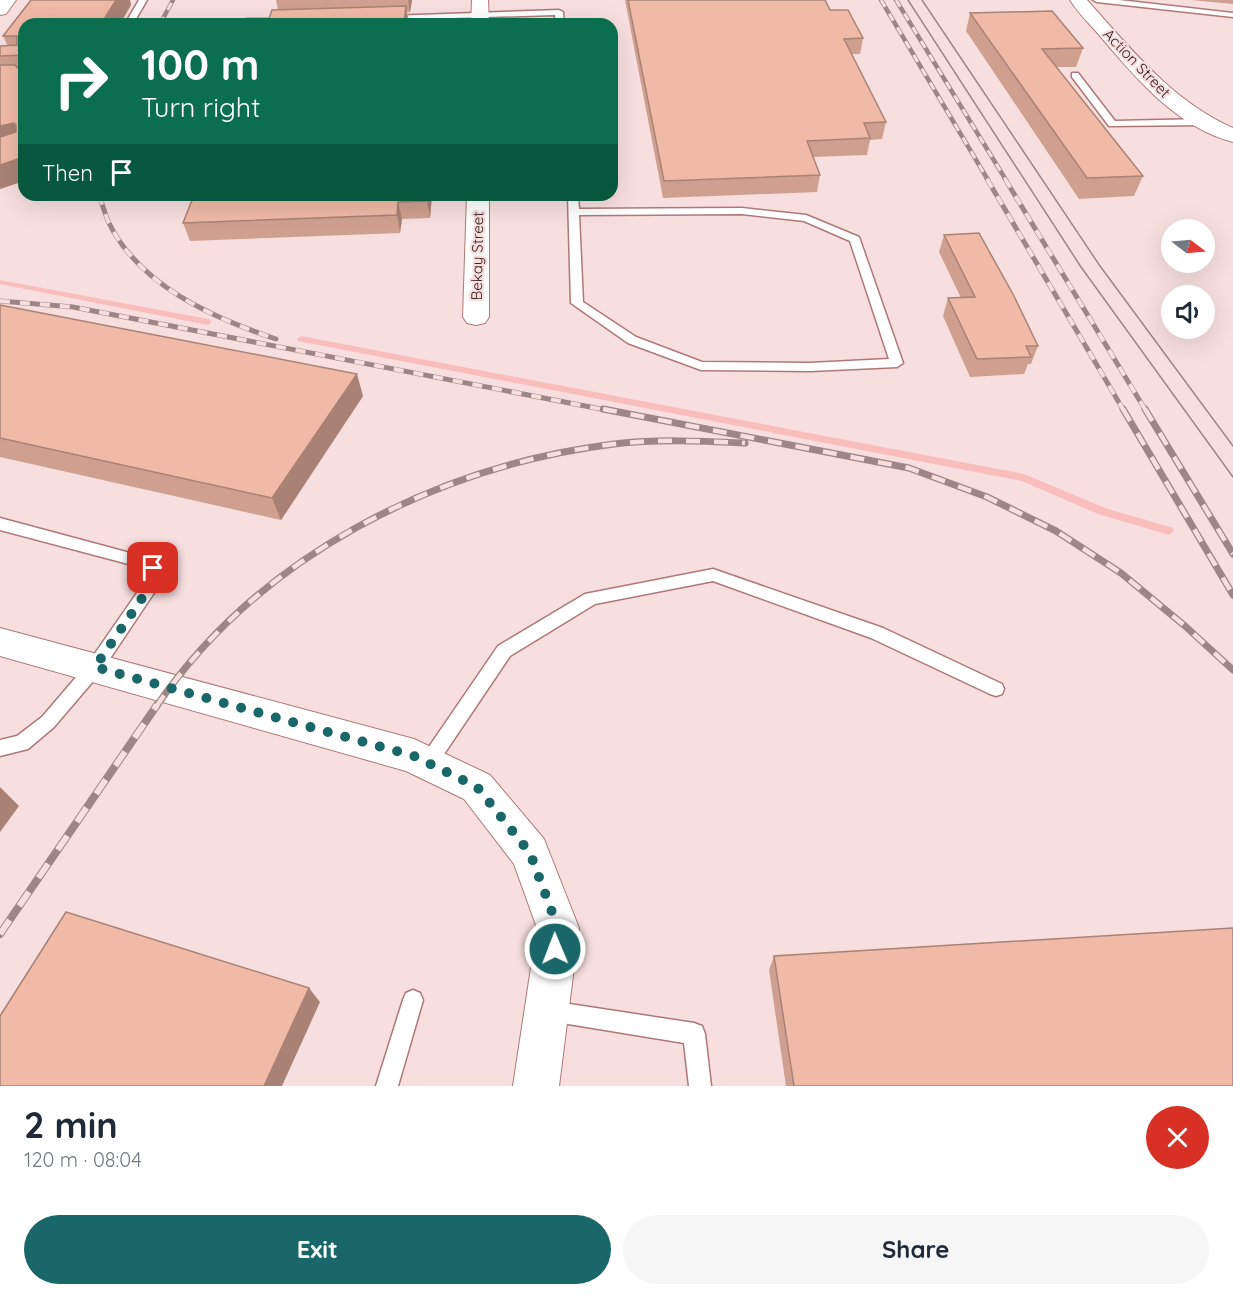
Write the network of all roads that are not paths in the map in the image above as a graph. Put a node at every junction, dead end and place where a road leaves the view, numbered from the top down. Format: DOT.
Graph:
graph roads {
  1 [pos="8,0"];
  2 [pos="143,0"];
  3 [pos="1078,0"];
  4 [pos="1097,0"];
  5 [pos="0,10"];
  6 [pos="480,13"];
  7 [pos="1233,15"];
  8 [pos="132,18"];
  9 [pos="376,18"];
  10 [pos="560,18"];
  11 [pos="1075,75"];
  12 [pos="1206,122"];
  13 [pos="1233,136"];
  14 [pos="478,201"];
  15 [pos="573,201"];
  16 [pos="573,212"];
  17 [pos="476,317"];
  18 [pos="0,524"];
  19 [pos="0,642"];
  20 [pos="95,667"];
  21 [pos="996,689"];
  22 [pos="0,748"];
  23 [pos="428,763"];
  24 [pos="412,1000"];
  25 [pos="547,1011"];
  26 [pos="387,1086"];
  27 [pos="536,1086"];
  28 [pos="700,1086"];
  1 -- 5 [label="street"];
  2 -- 8 [label="lane"];
  3 -- 12 [label="street, Action Street"];
  4 -- 7 [label="lane"];
  6 -- 9 [label="lane"];
  6 -- 10 [label="lane"];
  11 -- 12 [label="lane"];
  12 -- 13 [label="street, Action Street"];
  14 -- 17 [label="street, Bekay Street"];
  15 -- 16 [label="lane"];
  16 -- 16 [label="lane"];
  18 -- 20 [label="lane"];
  19 -- 20 [label="street"];
  20 -- 22 [label="lane"];
  20 -- 23 [label="street"];
  21 -- 23 [label="lane"];
  23 -- 25 [label="street"];
  24 -- 26 [label="lane"];
  25 -- 27 [label="street"];
  25 -- 28 [label="lane"];
}
